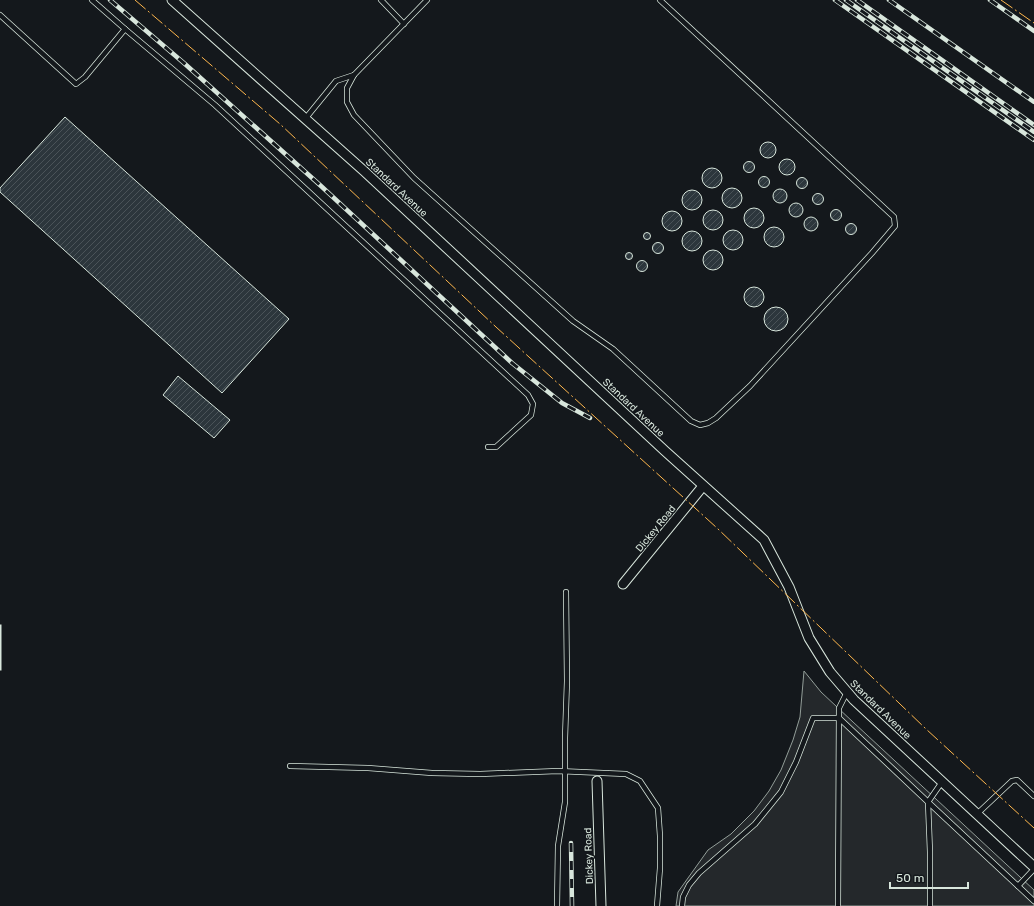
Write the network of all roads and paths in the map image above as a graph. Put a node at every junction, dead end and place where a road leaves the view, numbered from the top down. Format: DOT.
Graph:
graph roads {
  1 [pos="92,0"];
  2 [pos="381,0"];
  3 [pos="427,0"];
  4 [pos="660,0"];
  5 [pos="175,1"];
  6 [pos="0,15"];
  7 [pos="404,24"];
  8 [pos="125,29"];
  9 [pos="354,75"];
  10 [pos="305,119"];
  11 [pos="488,447"];
  12 [pos="704,486"];
  13 [pos="623,584"];
  14 [pos="566,592"];
  15 [pos="847,692"];
  16 [pos="838,718"];
  17 [pos="290,766"];
  18 [pos="566,771"];
  19 [pos="596,781"];
  20 [pos="942,782"];
  21 [pos="1034,796"];
  22 [pos="928,802"];
  23 [pos="976,814"];
  24 [pos="1034,868"];
  25 [pos="1018,886"];
  26 [pos="1034,901"];
  27 [pos="557,906"];
  28 [pos="601,906"];
  29 [pos="657,906"];
  30 [pos="682,906"];
  31 [pos="838,906"];
  32 [pos="930,906"];
  1 -- 8 [label="lane"];
  2 -- 7 [label="lane"];
  3 -- 7 [label="lane"];
  4 -- 9 [label="lane"];
  5 -- 10 [label="street, Standard Avenue"];
  6 -- 8 [label="lane"];
  7 -- 9 [label="lane"];
  8 -- 11 [label="lane"];
  9 -- 10 [label="lane"];
  10 -- 12 [label="street, Standard Avenue"];
  12 -- 13 [label="street, Dickey Road"];
  12 -- 15 [label="street, Standard Avenue"];
  14 -- 18 [label="lane"];
  15 -- 16 [label="lane"];
  15 -- 20 [label="street, Standard Avenue"];
  16 -- 22 [label="lane"];
  16 -- 30 [label="lane"];
  16 -- 31 [label="lane"];
  17 -- 18 [label="lane"];
  18 -- 27 [label="lane"];
  18 -- 29 [label="lane"];
  19 -- 28 [label="street, Dickey Road"];
  20 -- 22 [label="lane"];
  20 -- 23 [label="street, Standard Avenue"];
  21 -- 23 [label="lane"];
  22 -- 25 [label="lane"];
  22 -- 32 [label="lane"];
  23 -- 24 [label="street, Standard Avenue"];
  24 -- 25 [label="lane"];
  25 -- 26 [label="lane"];
}
